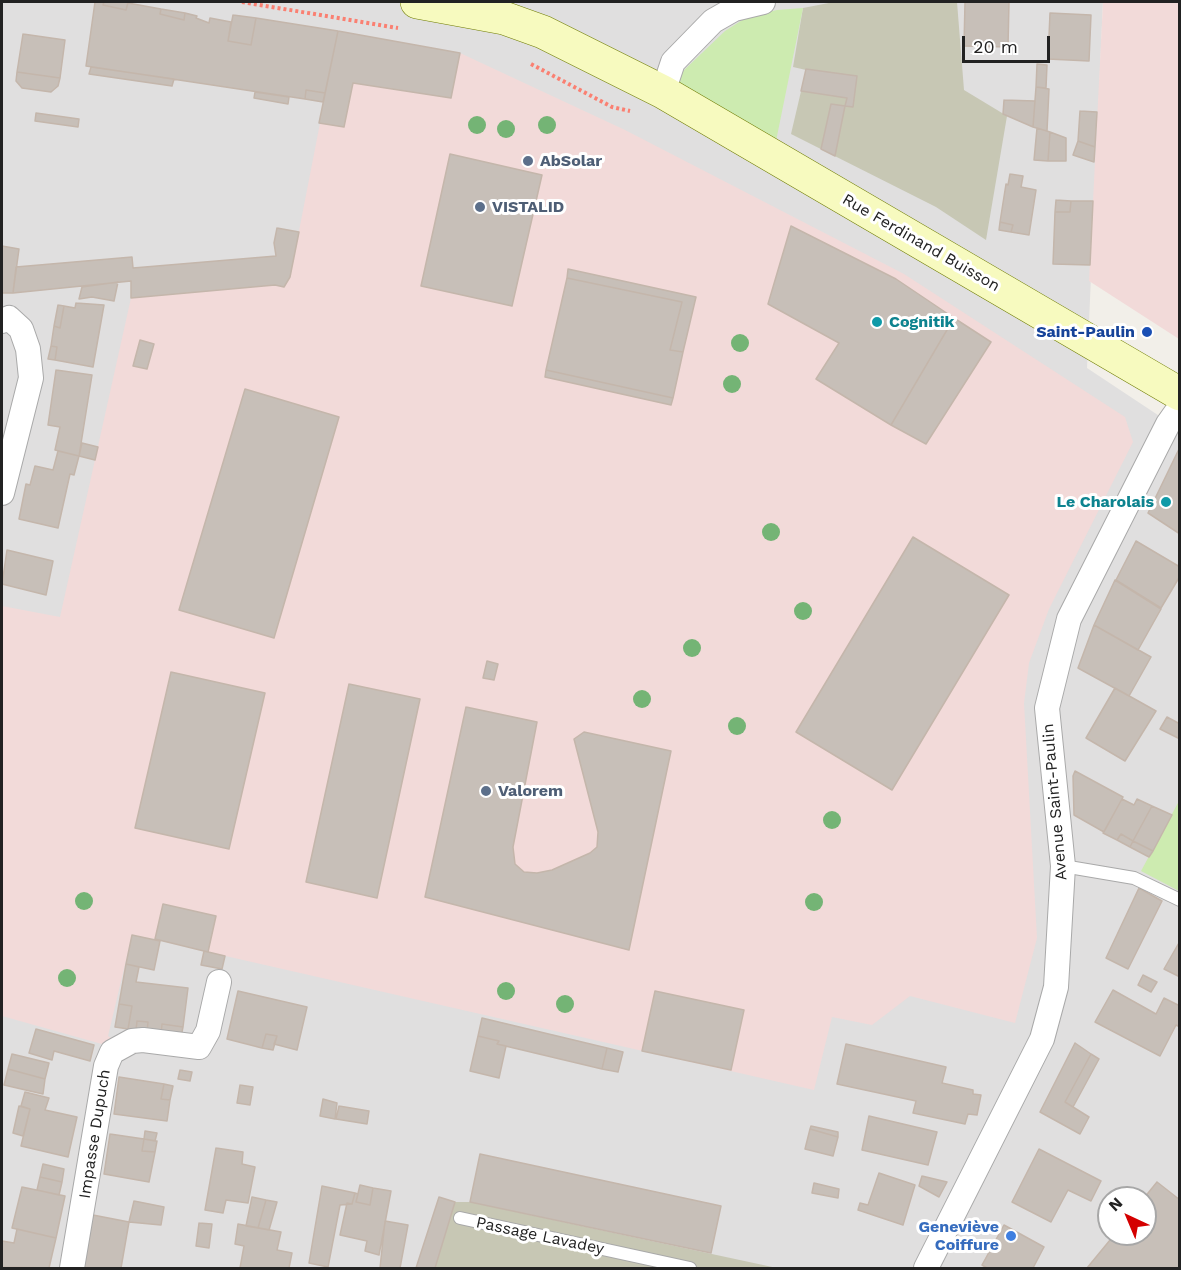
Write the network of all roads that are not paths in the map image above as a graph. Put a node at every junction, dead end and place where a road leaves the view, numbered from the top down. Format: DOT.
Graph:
graph roads {
  1 [pos="417,2"];
  2 [pos="763,2"];
  3 [pos="454,5"];
  4 [pos="663,92"];
  5 [pos="2,321"];
  6 [pos="1179,394"];
  7 [pos="1179,407"];
  8 [pos="2,493"];
  9 [pos="1063,866"];
  10 [pos="1179,900"];
  11 [pos="219,982"];
  12 [pos="460,1218"];
  13 [pos="72,1269"];
  14 [pos="690,1269"];
  15 [pos="926,1269"];
  1 -- 3 [label="street, Rue Ferdinand Buisson"];
  2 -- 4 [label="street"];
  3 -- 4 [label="street, Rue Ferdinand Buisson"];
  4 -- 6 [label="street, Rue Ferdinand Buisson"];
  5 -- 8 [label="street"];
  7 -- 9 [label="street, Avenue Saint-Paulin"];
  9 -- 10 [label="lane"];
  9 -- 15 [label="street, Avenue Saint-Paulin"];
  11 -- 13 [label="street, Impasse Dupuch"];
  12 -- 14 [label="lane, Passage Lavadey"];
}
